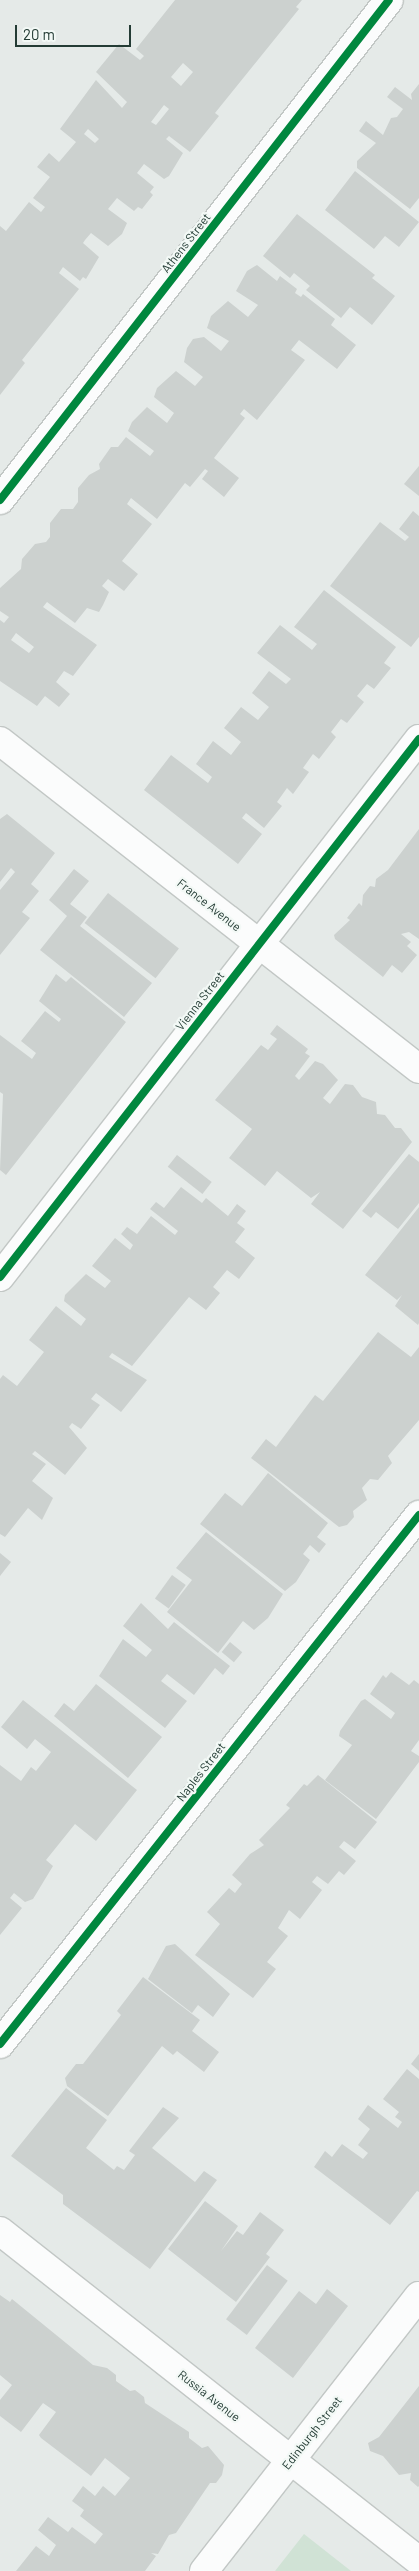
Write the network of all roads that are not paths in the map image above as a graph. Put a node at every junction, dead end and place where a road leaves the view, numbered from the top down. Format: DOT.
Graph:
graph roads {
  1 [pos="389,0"];
  2 [pos="0,500"];
  3 [pos="419,739"];
  4 [pos="0,741"];
  5 [pos="259,944"];
  6 [pos="419,1069"];
  7 [pos="0,1277"];
  8 [pos="419,1515"];
  9 [pos="0,2044"];
  10 [pos="0,2231"];
  11 [pos="419,2296"];
  12 [pos="291,2460"];
  13 [pos="419,2560"];
  14 [pos="204,2571"];
  1 -- 2 [label="street, Athens Street"];
  3 -- 5 [label="street, Vienna Street"];
  4 -- 5 [label="street, France Avenue"];
  5 -- 6 [label="street, France Avenue"];
  5 -- 7 [label="street, Vienna Street"];
  8 -- 9 [label="street, Naples Street"];
  10 -- 12 [label="street, Russia Avenue"];
  11 -- 12 [label="street, Edinburgh Street"];
  12 -- 13 [label="street, Russia Avenue"];
  12 -- 14 [label="street, Edinburgh Street"];
}
